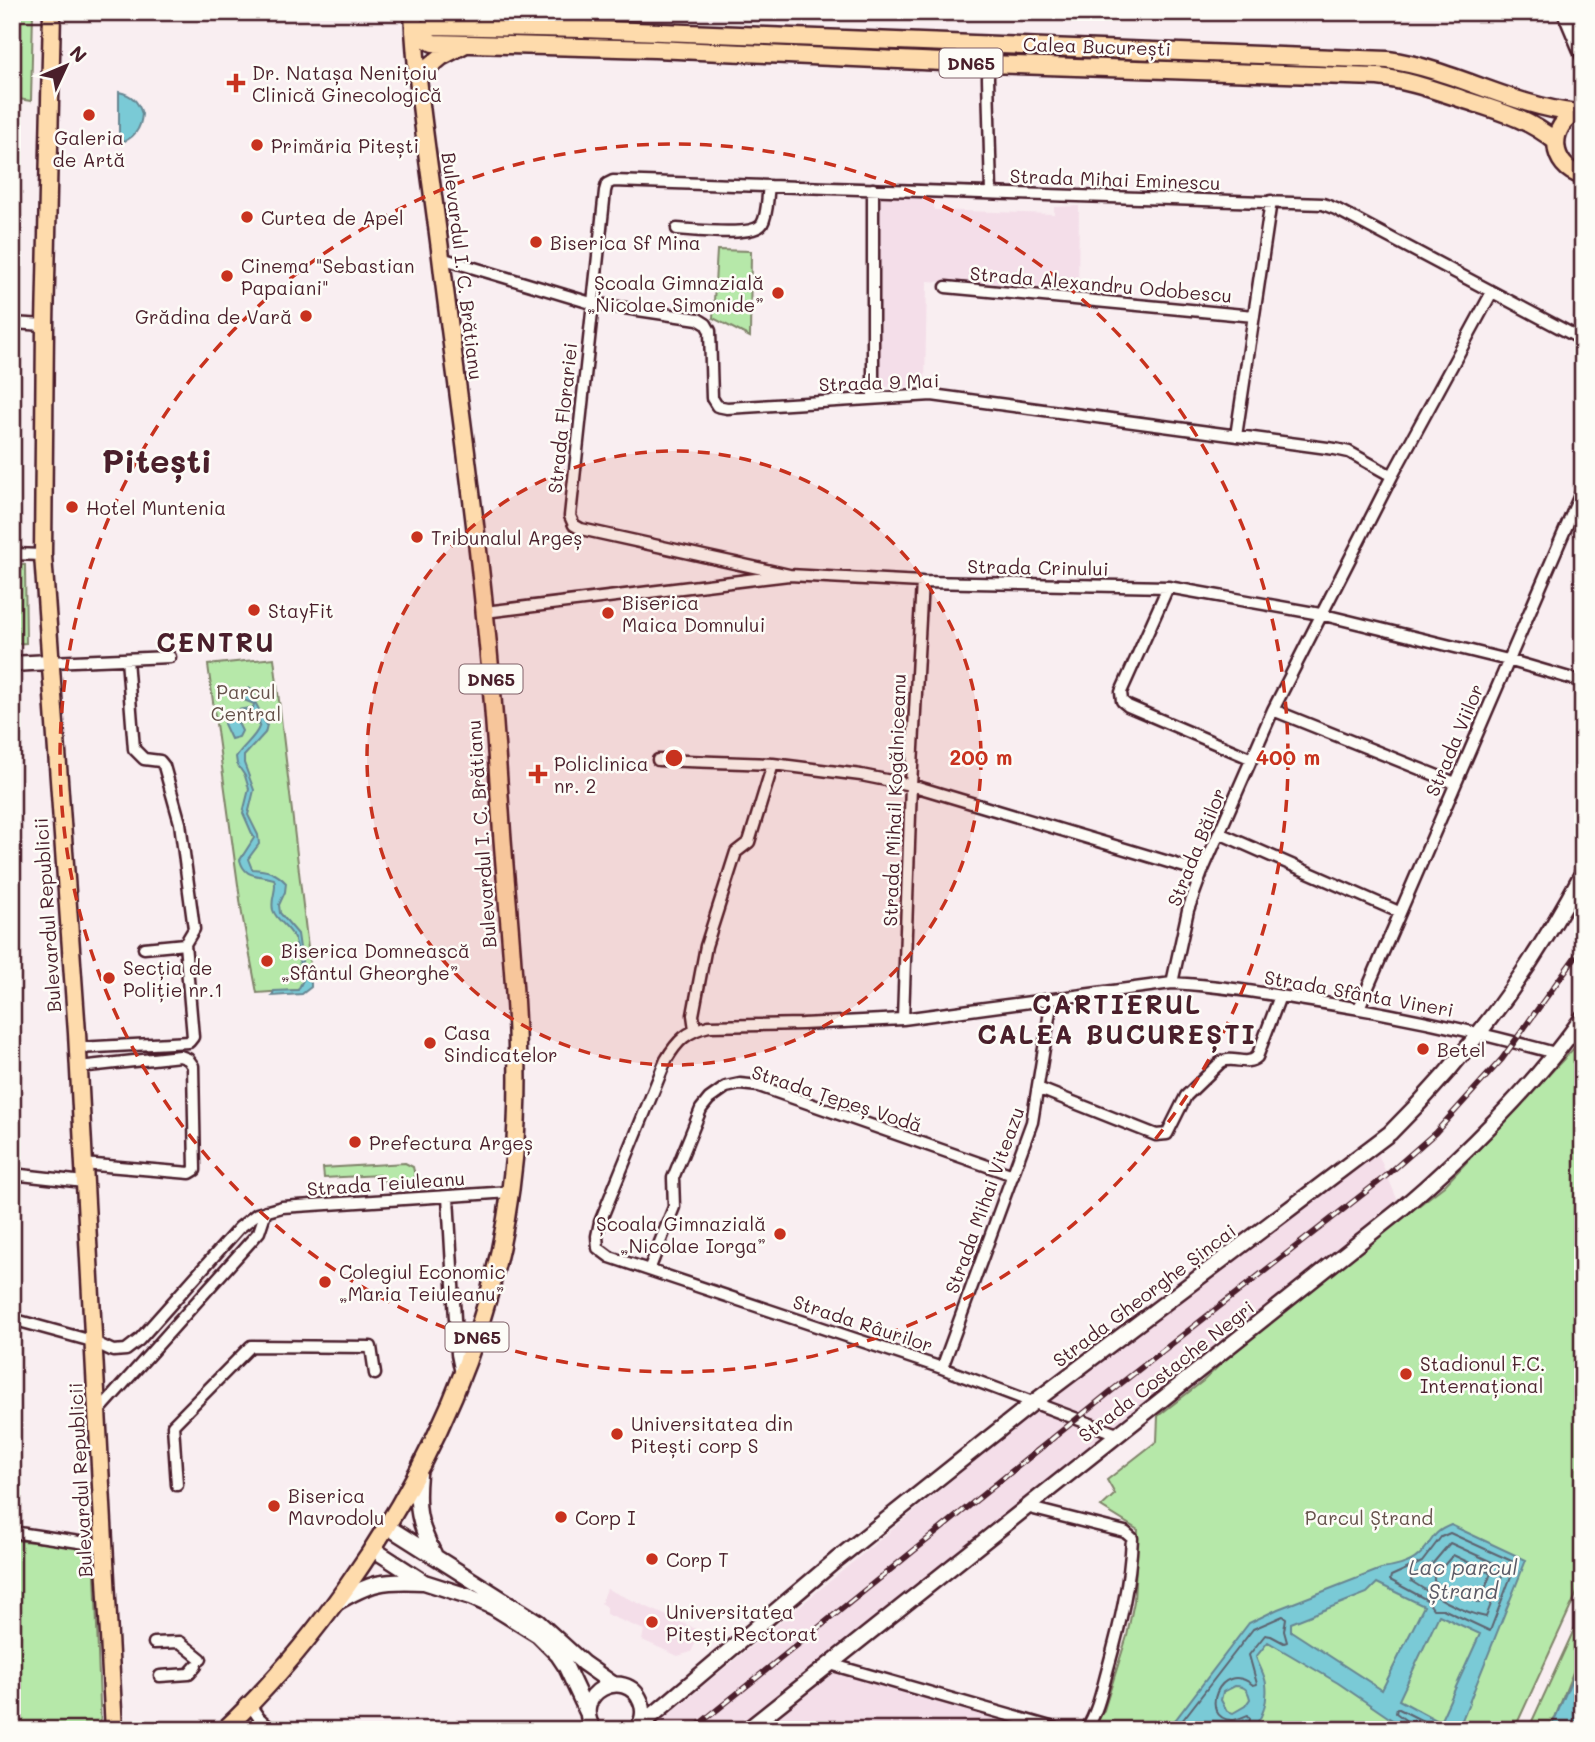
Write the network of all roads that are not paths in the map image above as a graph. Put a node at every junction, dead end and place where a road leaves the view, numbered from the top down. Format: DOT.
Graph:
graph roads {
  1 [pos="52,12"];
  2 [pos="413,12"];
  3 [pos="437,12"];
  4 [pos="1565,12"];
  5 [pos="582,21"];
  6 [pos="469,26"];
  7 [pos="414,32"];
  8 [pos="472,43"];
  9 [pos="989,45"];
  10 [pos="1583,55"];
  11 [pos="988,64"];
  12 [pos="418,78"];
  13 [pos="1581,111"];
  14 [pos="1555,141"];
  15 [pos="1577,174"];
  16 [pos="613,181"];
  17 [pos="1583,185"];
  18 [pos="769,186"];
  19 [pos="873,189"];
  20 [pos="992,193"];
  21 [pos="1272,201"];
  22 [pos="677,229"];
  23 [pos="441,258"];
  24 [pos="946,287"];
  25 [pos="1492,292"];
  26 [pos="592,303"];
  27 [pos="1254,316"];
  28 [pos="12,323"];
  29 [pos="45,325"];
  30 [pos="1583,340"];
  31 [pos="873,398"];
  32 [pos="1237,436"];
  33 [pos="1392,476"];
  34 [pos="1583,488"];
  35 [pos="12,554"];
  36 [pos="43,555"];
  37 [pos="789,575"];
  38 [pos="922,582"];
  39 [pos="1168,587"];
  40 [pos="485,612"];
  41 [pos="1320,614"];
  42 [pos="170,657"];
  43 [pos="127,659"];
  44 [pos="1508,660"];
  45 [pos="50,662"];
  46 [pos="12,664"];
  47 [pos="1583,682"];
  48 [pos="1273,710"];
  49 [pos="1252,759"];
  50 [pos="658,760"];
  51 [pos="773,764"];
  52 [pos="1455,783"];
  53 [pos="911,785"];
  54 [pos="1219,833"];
  55 [pos="1202,872"];
  56 [pos="1583,872"];
  57 [pos="1399,912"];
  58 [pos="185,944"];
  59 [pos="144,948"];
  60 [pos="1172,983"];
  61 [pos="1280,996"];
  62 [pos="1052,999"];
  63 [pos="1359,1008"];
  64 [pos="1583,1017"];
  65 [pos="903,1018"];
  66 [pos="695,1029"];
  67 [pos="1480,1032"];
  68 [pos="78,1048"];
  69 [pos="1555,1053"];
  70 [pos="79,1067"];
  71 [pos="1040,1089"];
  72 [pos="83,1164"];
  73 [pos="12,1174"];
  74 [pos="1013,1175"];
  75 [pos="84,1182"];
  76 [pos="510,1192"];
  77 [pos="448,1197"];
  78 [pos="266,1211"];
  79 [pos="649,1270"];
  80 [pos="12,1319"];
  81 [pos="92,1341"];
  82 [pos="942,1368"];
  83 [pos="375,1374"];
  84 [pos="463,1380"];
  85 [pos="1034,1402"];
  86 [pos="98,1412"];
  87 [pos="1117,1434"];
  88 [pos="419,1474"];
  89 [pos="177,1485"];
  90 [pos="1026,1507"];
  91 [pos="388,1527"];
  92 [pos="12,1532"];
  93 [pos="106,1546"];
  94 [pos="373,1549"];
  95 [pos="435,1555"];
  96 [pos="424,1582"];
  97 [pos="334,1605"];
  98 [pos="154,1643"];
  99 [pos="830,1664"];
  100 [pos="160,1676"];
  101 [pos="613,1684"];
  102 [pos="673,1699"];
  103 [pos="640,1700"];
  104 [pos="250,1705"];
  105 [pos="587,1712"];
  106 [pos="638,1728"];
  107 [pos="114,1730"];
  108 [pos="225,1730"];
  109 [pos="272,1730"];
  110 [pos="594,1730"];
  111 [pos="747,1730"];
  112 [pos="1061,1730"];
  113 [pos="1086,1730"];
  1 -- 29 [label="main road, Bulevardul Republicii"];
  2 -- 7 [label="main road, Bulevardul I. C. Brătianu"];
  3 -- 6 [label="main road"];
  4 -- 10 [label="main road"];
  5 -- 6 [label="main road, Calea București / DN65"];
  5 -- 9 [label="main road, Calea București / DN65"];
  6 -- 7 [label="main road, Calea București"];
  7 -- 8 [label="main road, Calea București / DN65"];
  7 -- 12 [label="main road, Bulevardul I. C. Brătianu / DN65"];
  8 -- 11 [label="main road, Calea București / DN65"];
  8 -- 12 [label="main road, DN65"];
  9 -- 11 [label="street"];
  9 -- 13 [label="main road, Calea București / DN65"];
  11 -- 14 [label="main road, Calea București / DN65"];
  11 -- 20 [label="street"];
  12 -- 23 [label="main road, Bulevardul I. C. Brătianu / DN65"];
  13 -- 14 [label="main road"];
  14 -- 15 [label="main road"];
  15 -- 17 [label="main road"];
  16 -- 18 [label="street, Strada Mihai Eminescu"];
  16 -- 26 [label="street, Strada Florariei"];
  18 -- 19 [label="street, Strada Mihai Eminescu"];
  18 -- 22 [label="street"];
  19 -- 20 [label="street, Strada Mihai Eminescu"];
  19 -- 31 [label="street"];
  20 -- 21 [label="street, Strada Mihai Eminescu"];
  21 -- 25 [label="street, Strada Mihai Eminescu"];
  21 -- 27 [label="street"];
  23 -- 26 [label="street, Strada 9 Mai"];
  23 -- 40 [label="main road, Bulevardul I. C. Brătianu / DN65"];
  24 -- 27 [label="street, Strada Alexandru Odobescu"];
  25 -- 30 [label="street, Strada Mihai Eminescu"];
  25 -- 33 [label="street, Strada Băilor"];
  26 -- 31 [label="street, Strada 9 Mai"];
  26 -- 37 [label="street, Strada Florariei"];
  27 -- 32 [label="street"];
  28 -- 29 [label="street"];
  29 -- 36 [label="main road, Bulevardul Republicii"];
  31 -- 32 [label="street, Strada 9 Mai"];
  32 -- 33 [label="street, Strada 9 Mai"];
  33 -- 41 [label="street, Strada Băilor"];
  34 -- 44 [label="street, Strada Viilor"];
  35 -- 36 [label="street"];
  36 -- 45 [label="main road, Bulevardul Republicii"];
  37 -- 38 [label="street, Strada Crinului"];
  37 -- 40 [label="street, Strada Crinului"];
  38 -- 39 [label="street, Strada Crinului"];
  38 -- 53 [label="street, Strada Mihail Kogălniceanu"];
  39 -- 41 [label="street, Strada Crinului"];
  39 -- 49 [label="street"];
  40 -- 76 [label="main road, Bulevardul I. C. Brătianu / DN65"];
  41 -- 44 [label="street, Strada Crinului"];
  41 -- 48 [label="street, Strada Băilor"];
  42 -- 43 [label="street"];
  43 -- 45 [label="street"];
  43 -- 58 [label="street"];
  44 -- 47 [label="street, Strada Crinului"];
  44 -- 52 [label="street, Strada Viilor"];
  45 -- 46 [label="main road"];
  45 -- 68 [label="main road, Bulevardul Republicii"];
  48 -- 49 [label="street, Strada Băilor"];
  48 -- 52 [label="street"];
  49 -- 54 [label="street, Strada Băilor"];
  50 -- 51 [label="street"];
  51 -- 53 [label="street"];
  51 -- 66 [label="street"];
  52 -- 57 [label="street, Strada Viilor"];
  53 -- 55 [label="street"];
  53 -- 65 [label="street, Strada Mihail Kogălniceanu"];
  54 -- 55 [label="street, Strada Băilor"];
  54 -- 57 [label="street"];
  55 -- 60 [label="street, Strada Băilor"];
  56 -- 67 [label="main road, Strada Gheorghe Șincai"];
  57 -- 63 [label="street, Strada Viilor"];
  58 -- 59 [label="street"];
  58 -- 68 [label="street"];
  60 -- 61 [label="street, Strada Sfânta Vineri"];
  60 -- 62 [label="street, Strada Sfânta Vineri"];
  61 -- 63 [label="street, Strada Sfânta Vineri"];
  61 -- 71 [label="street"];
  62 -- 65 [label="street, Strada Sfânta Vineri"];
  62 -- 71 [label="street, Strada Mihai Viteazu"];
  63 -- 67 [label="street, Strada Sfânta Vineri"];
  64 -- 69 [label="main road, Strada Costache Negri"];
  65 -- 66 [label="street, Strada Sfânta Vineri"];
  66 -- 79 [label="street, Strada Râurilor"];
  67 -- 69 [label="street, Strada Sfânta Vineri"];
  67 -- 85 [label="main road, Strada Gheorghe Șincai"];
  68 -- 70 [label="main road, Bulevardul Republicii"];
  69 -- 87 [label="main road, Strada Costache Negri"];
  70 -- 72 [label="main road, Bulevardul Republicii"];
  70 -- 72 [label="street"];
  71 -- 74 [label="street, Strada Mihai Viteazu"];
  72 -- 75 [label="main road, Bulevardul Republicii"];
  73 -- 75 [label="street"];
  74 -- 79 [label="street, Strada Țepeș Vodă"];
  74 -- 82 [label="street, Strada Mihai Viteazu"];
  75 -- 81 [label="main road, Bulevardul Republicii"];
  76 -- 77 [label="street, Strada Teiuleanu"];
  76 -- 84 [label="main road, Bulevardul I. C. Brătianu / DN65"];
  77 -- 78 [label="street, Strada Teiuleanu"];
  77 -- 84 [label="street"];
  78 -- 81 [label="street"];
  78 -- 86 [label="street"];
  79 -- 82 [label="street, Strada Râurilor"];
  80 -- 81 [label="street"];
  81 -- 86 [label="main road, Bulevardul Republicii"];
  82 -- 85 [label="street, Strada Râurilor"];
  83 -- 89 [label="street"];
  84 -- 88 [label="main road, Bulevardul I. C. Brătianu / DN65"];
  85 -- 87 [label="street, Strada Râurilor"];
  85 -- 102 [label="main road, Strada Gheorghe Șincai"];
  86 -- 93 [label="main road, Bulevardul Republicii"];
  87 -- 90 [label="main road, Strada Costache Negri"];
  88 -- 91 [label="main road, Bulevardul I. C. Brătianu"];
  88 -- 95 [label="main road"];
  90 -- 99 [label="main road, Strada Costache Negri"];
  90 -- 113 [label="street"];
  91 -- 94 [label="main road, Bulevardul I. C. Brătianu"];
  91 -- 95 [label="main road"];
  92 -- 93 [label="street"];
  93 -- 107 [label="main road, Bulevardul Republicii"];
  94 -- 96 [label="main road"];
  94 -- 97 [label="main road, Bulevardul I. C. Brătianu"];
  95 -- 101 [label="main road"];
  96 -- 97 [label="main road"];
  96 -- 105 [label="main road"];
  97 -- 104 [label="main road, Bulevardul I. C. Brătianu"];
  98 -- 100 [label="street"];
  99 -- 111 [label="main road, Strada Costache Negri"];
  99 -- 112 [label="street"];
  101 -- 103 [label="main road"];
  101 -- 105 [label="main road"];
  102 -- 103 [label="main road"];
  102 -- 106 [label="main road, Strada Gheorghe Șincai"];
  103 -- 106 [label="main road"];
  104 -- 108 [label="main road, Bulevardul I. C. Brătianu"];
  104 -- 109 [label="street"];
  105 -- 110 [label="main road"];
}
